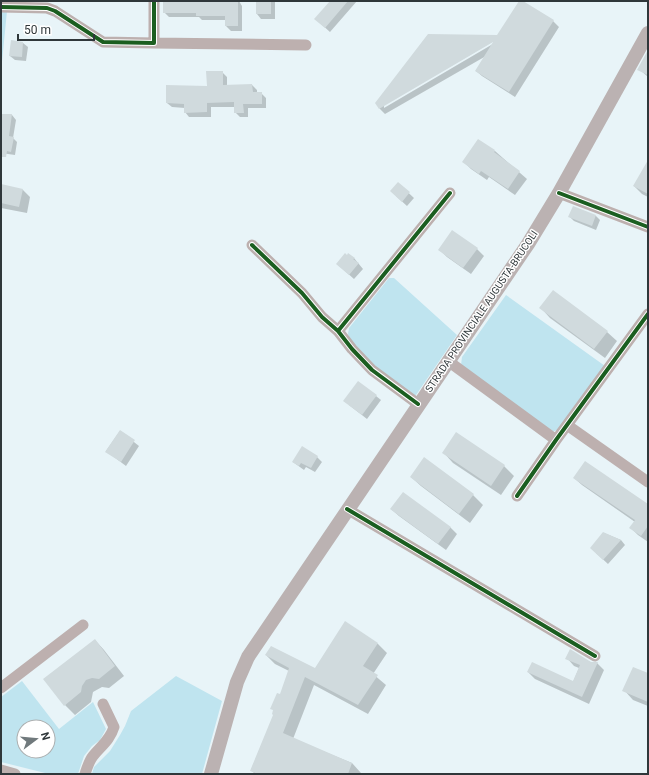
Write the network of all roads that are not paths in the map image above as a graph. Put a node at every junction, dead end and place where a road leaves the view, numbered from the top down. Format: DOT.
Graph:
graph roads {
  1 [pos="154,1"];
  2 [pos="1,7"];
  3 [pos="648,33"];
  4 [pos="154,43"];
  5 [pos="306,44"];
  6 [pos="559,193"];
  7 [pos="450,194"];
  8 [pos="648,227"];
  9 [pos="252,245"];
  10 [pos="648,314"];
  11 [pos="338,331"];
  12 [pos="448,361"];
  13 [pos="418,404"];
  14 [pos="567,425"];
  15 [pos="556,440"];
  16 [pos="648,482"];
  17 [pos="517,496"];
  18 [pos="347,509"];
  19 [pos="83,625"];
  20 [pos="595,656"];
  21 [pos="1,688"];
  22 [pos="103,704"];
  23 [pos="1,770"];
  24 [pos="15,774"];
  25 [pos="84,774"];
  26 [pos="211,774"];
  1 -- 4 [label="street"];
  2 -- 4 [label="street"];
  3 -- 6 [label="main road, STRADA PROVINCIALE AUGUSTA-BRUCOLI"];
  4 -- 5 [label="street"];
  6 -- 8 [label="street"];
  6 -- 12 [label="main road, STRADA PROVINCIALE AUGUSTA-BRUCOLI"];
  7 -- 11 [label="street"];
  9 -- 11 [label="street"];
  10 -- 14 [label="street"];
  11 -- 13 [label="street"];
  12 -- 13 [label="main road, STRADA PROVINCIALE AUGUSTA-BRUCOLI"];
  12 -- 15 [label="street"];
  13 -- 18 [label="main road, STRADA PROVINCIALE AUGUSTA-BRUCOLI"];
  14 -- 15 [label="street"];
  14 -- 16 [label="street"];
  15 -- 17 [label="street"];
  18 -- 20 [label="street"];
  18 -- 26 [label="main road, STRADA PROVINCIALE AUGUSTA-BRUCOLI"];
  19 -- 21 [label="street"];
  22 -- 25 [label="street"];
  23 -- 24 [label="street"];
}
